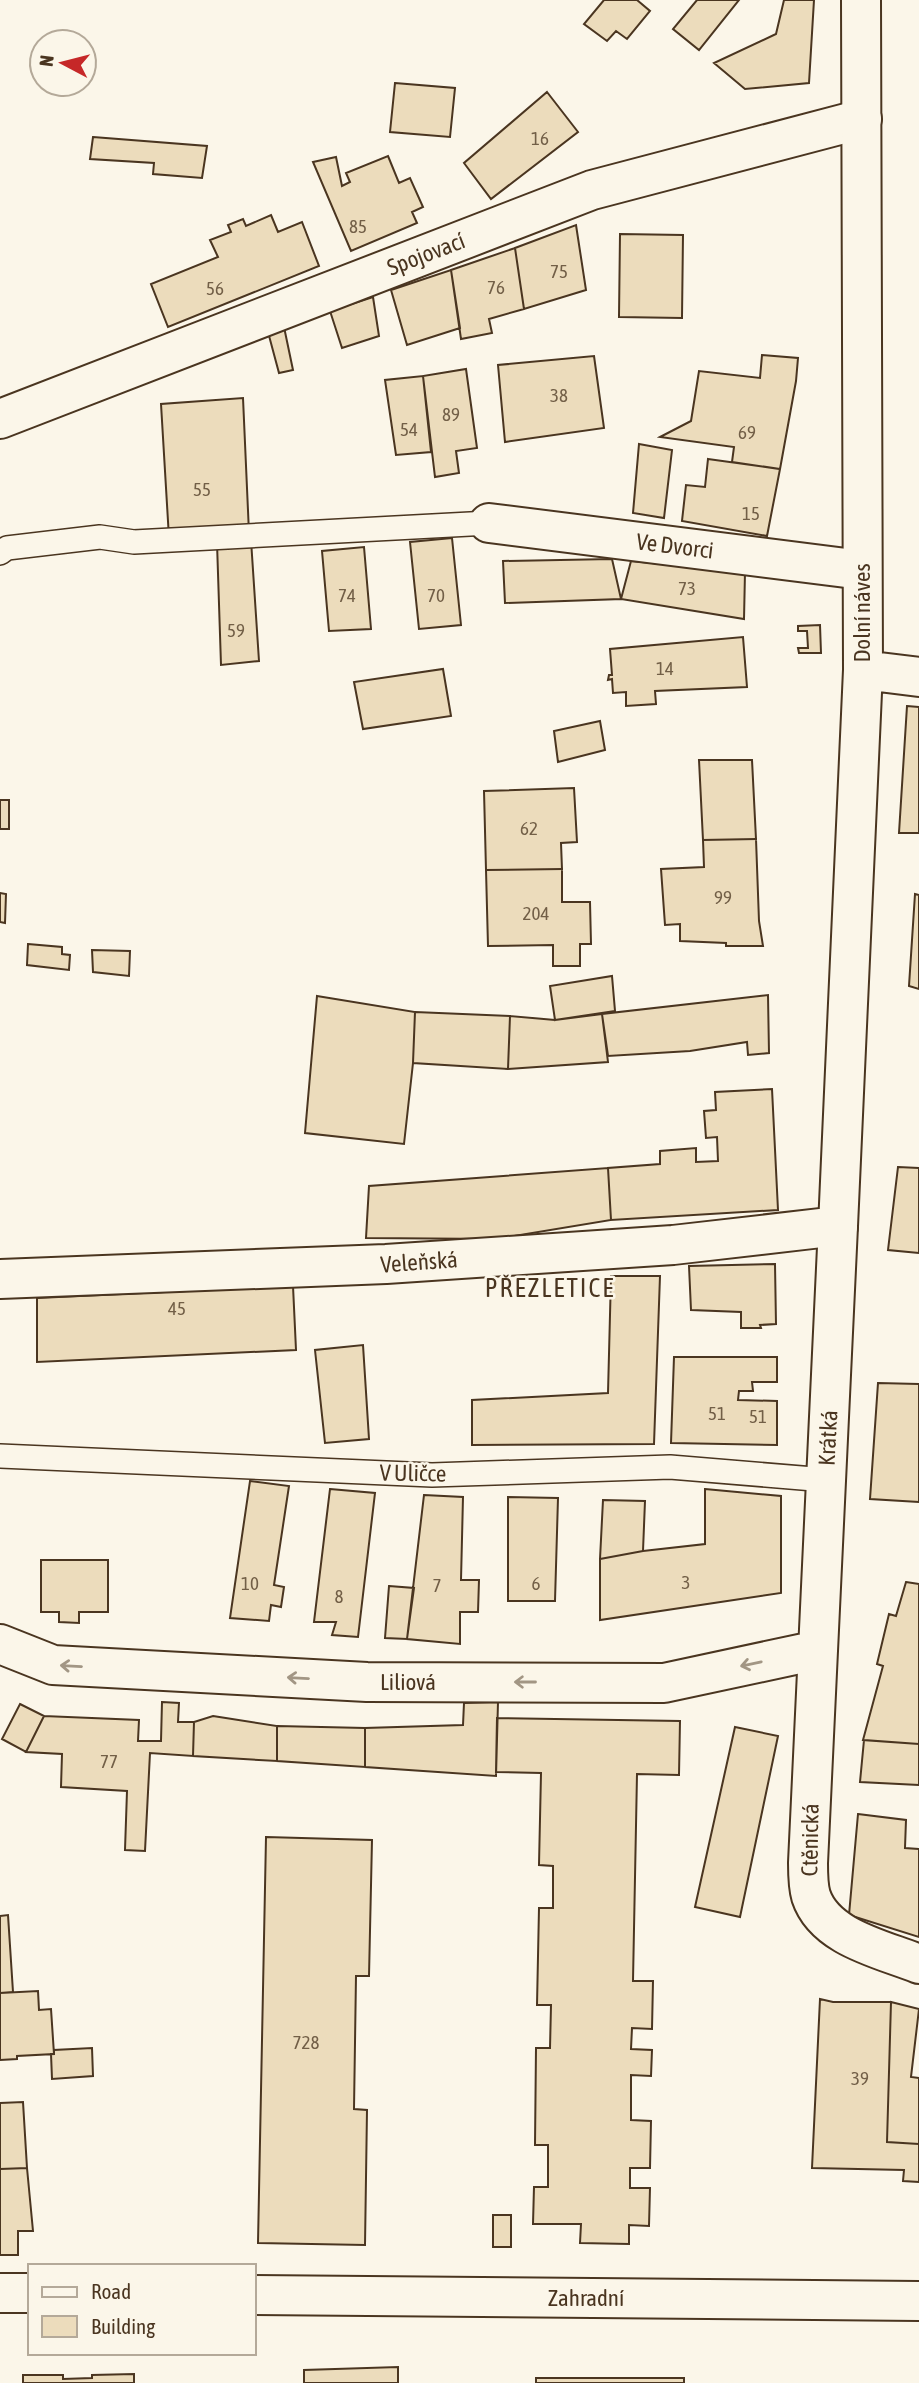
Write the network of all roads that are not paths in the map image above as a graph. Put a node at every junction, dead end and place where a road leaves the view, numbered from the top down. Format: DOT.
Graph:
graph roads {
  1 [pos="861,0"];
  2 [pos="862,119"];
  3 [pos="0,419"];
  4 [pos="489,523"];
  5 [pos="0,553"];
  6 [pos="862,570"];
  7 [pos="863,670"];
  8 [pos="919,677"];
  9 [pos="838,1226"];
  10 [pos="0,1279"];
  11 [pos="0,1457"];
  12 [pos="825,1480"];
  13 [pos="0,1644"];
  14 [pos="818,1650"];
  15 [pos="919,1964"];
  16 [pos="0,2293"];
  17 [pos="28,2293"];
  18 [pos="256,2295"];
  19 [pos="919,2301"];
  1 -- 2 [label="street, Dolní náves"];
  2 -- 3 [label="street, Spojovací"];
  2 -- 6 [label="street, Dolní náves"];
  4 -- 5 [label="lane"];
  4 -- 6 [label="street, Ve Dvorci"];
  6 -- 7 [label="street, Dolní náves"];
  7 -- 8 [label="street"];
  7 -- 9 [label="street, Dolní náves"];
  9 -- 10 [label="street, Veleňská"];
  9 -- 12 [label="street, Krátká"];
  11 -- 12 [label="lane, V Uličce"];
  12 -- 14 [label="street, Krátká"];
  14 -- 13 [label="street, Liliová, one-way"];
  14 -- 15 [label="street, Ctěnická"];
  16 -- 17 [label="street"];
  18 -- 19 [label="street, Zahradní"];
}
